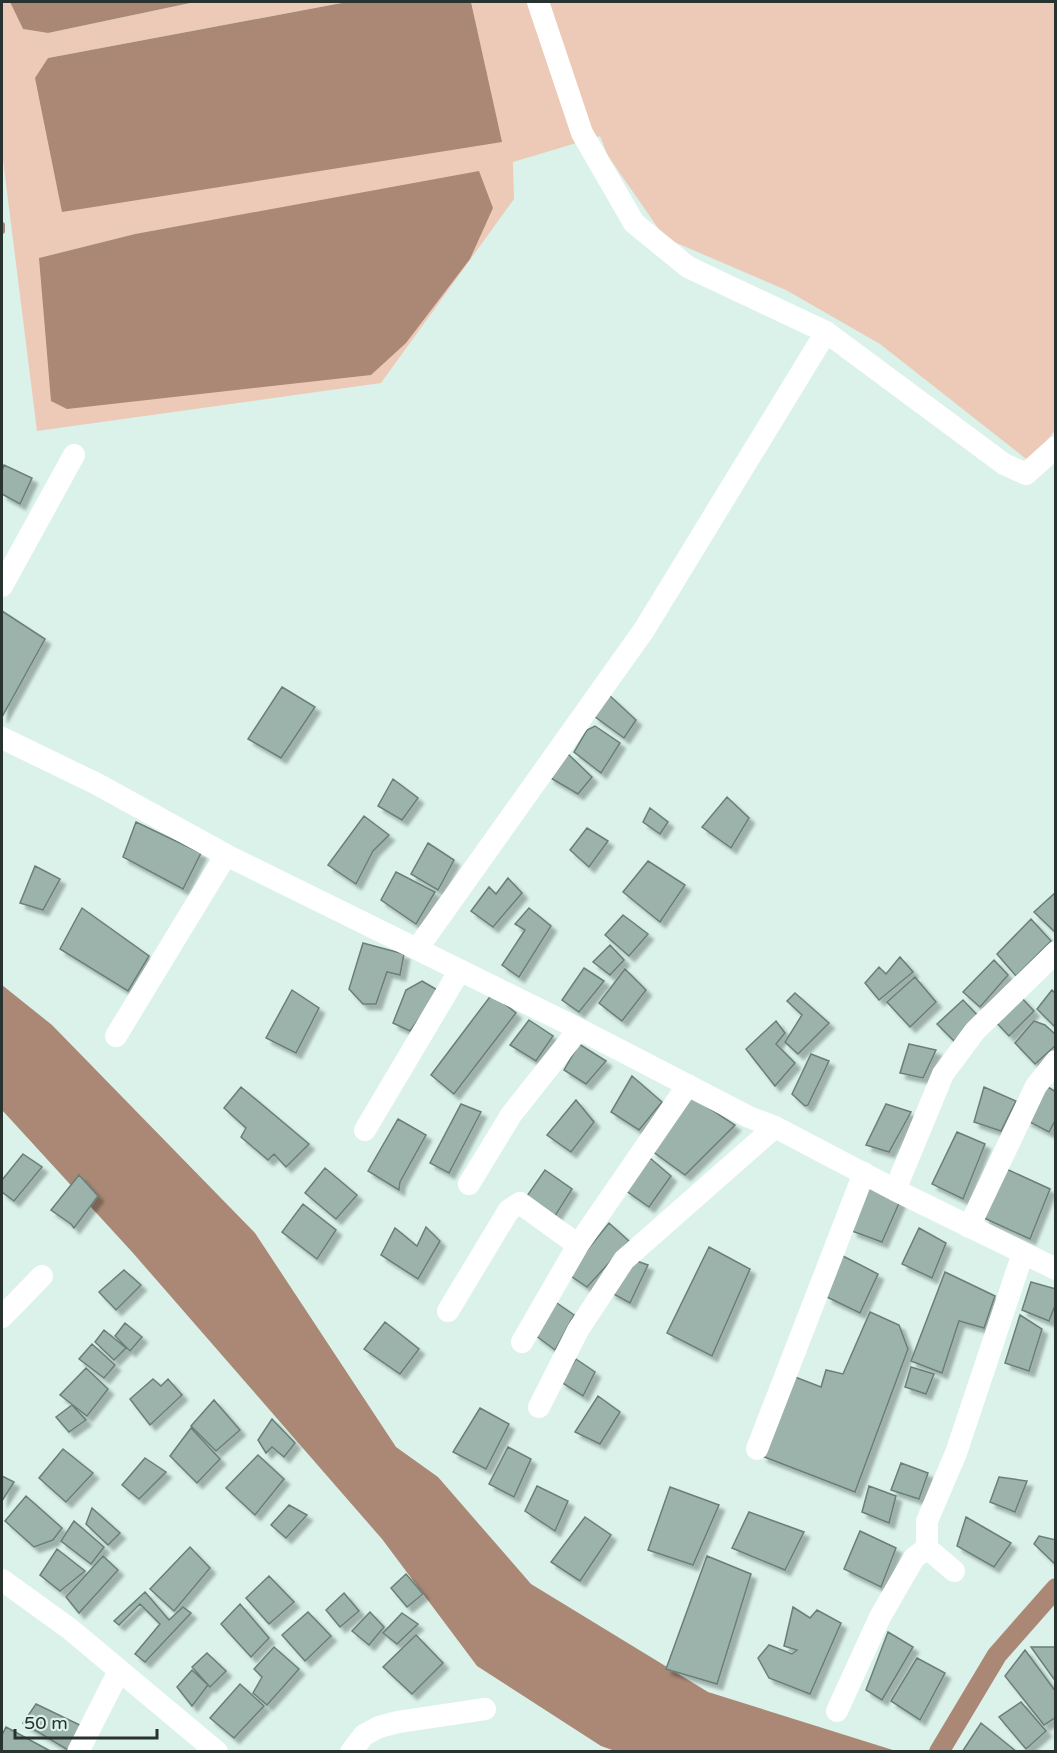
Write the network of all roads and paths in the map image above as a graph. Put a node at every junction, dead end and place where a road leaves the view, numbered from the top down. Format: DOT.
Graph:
graph roads {
  1 [pos="538,2"];
  2 [pos="826,332"];
  3 [pos="1056,447"];
  4 [pos="74,455"];
  5 [pos="2,586"];
  6 [pos="2,738"];
  7 [pos="226,855"];
  8 [pos="417,949"];
  9 [pos="1056,952"];
  10 [pos="460,970"];
  11 [pos="579,1029"];
  12 [pos="116,1036"];
  13 [pos="1056,1061"];
  14 [pos="688,1085"];
  15 [pos="775,1127"];
  16 [pos="365,1130"];
  17 [pos="864,1173"];
  18 [pos="469,1184"];
  19 [pos="895,1190"];
  20 [pos="969,1227"];
  21 [pos="578,1245"];
  22 [pos="1023,1253"];
  23 [pos="1056,1269"];
  24 [pos="42,1276"];
  25 [pos="448,1311"];
  26 [pos="2,1317"];
  27 [pos="522,1342"];
  28 [pos="539,1407"];
  29 [pos="757,1449"];
  30 [pos="927,1548"];
  31 [pos="954,1571"];
  32 [pos="2,1580"];
  33 [pos="119,1671"];
  34 [pos="485,1709"];
  35 [pos="837,1712"];
  36 [pos="78,1752"];
  37 [pos="217,1752"];
  38 [pos="351,1752"];
  1 -- 2 [label="street"];
  2 -- 3 [label="street"];
  2 -- 8 [label="street"];
  4 -- 5 [label="street"];
  6 -- 7 [label="street"];
  7 -- 8 [label="street"];
  7 -- 12 [label="street"];
  8 -- 10 [label="street"];
  9 -- 19 [label="street"];
  10 -- 11 [label="street"];
  10 -- 16 [label="street"];
  11 -- 14 [label="street"];
  11 -- 18 [label="street"];
  13 -- 20 [label="street"];
  14 -- 15 [label="street"];
  14 -- 21 [label="street"];
  15 -- 17 [label="street"];
  15 -- 28 [label="street"];
  17 -- 19 [label="street"];
  17 -- 29 [label="street"];
  19 -- 20 [label="street"];
  20 -- 22 [label="street"];
  21 -- 25 [label="street"];
  21 -- 27 [label="street"];
  22 -- 23 [label="street"];
  22 -- 30 [label="street"];
  24 -- 26 [label="street"];
  30 -- 31 [label="street"];
  30 -- 35 [label="street"];
  32 -- 33 [label="street"];
  33 -- 36 [label="street"];
  33 -- 37 [label="street"];
  34 -- 38 [label="street"];
}
